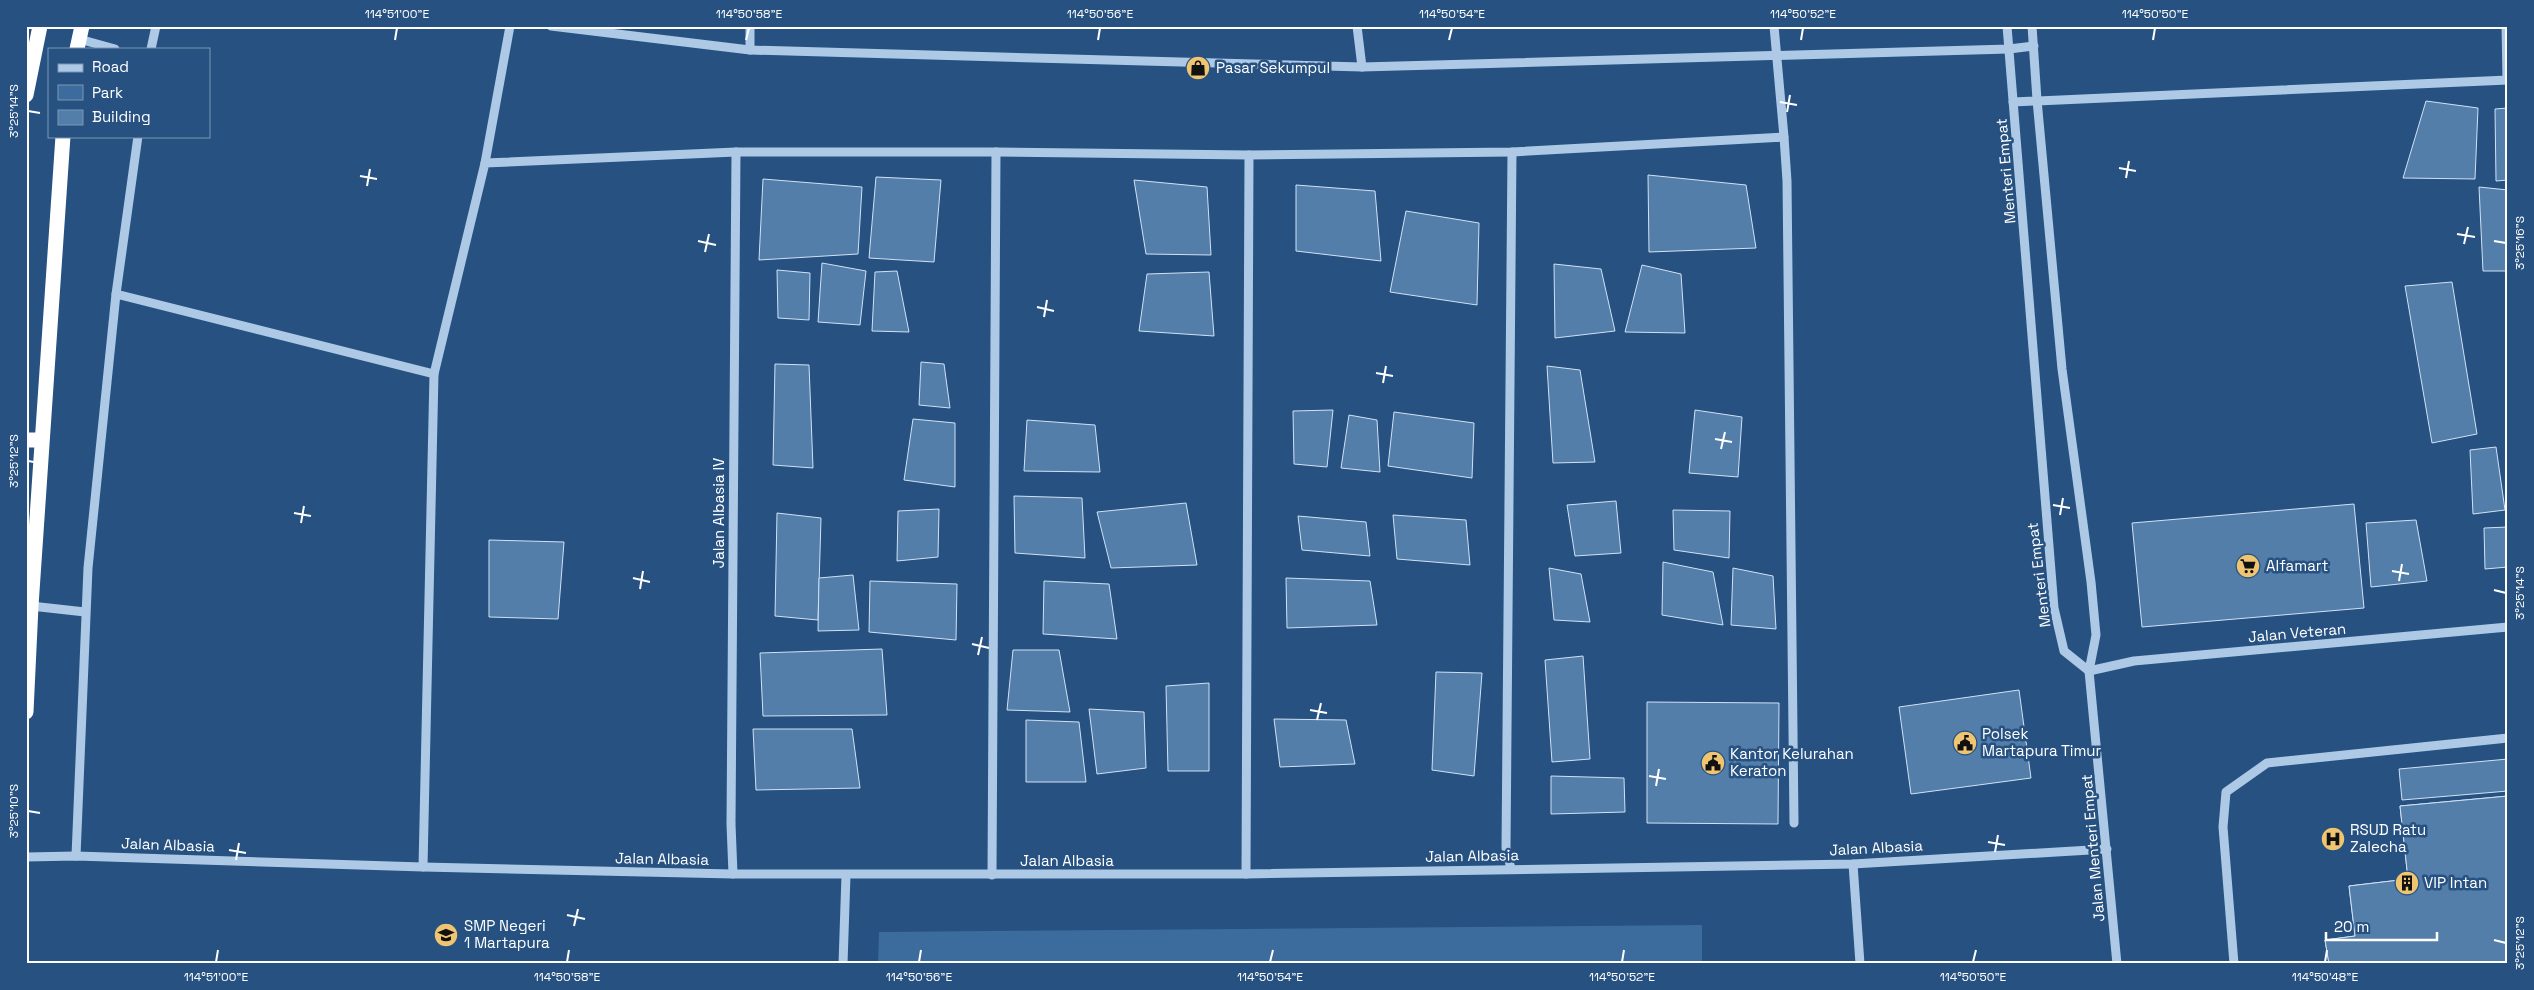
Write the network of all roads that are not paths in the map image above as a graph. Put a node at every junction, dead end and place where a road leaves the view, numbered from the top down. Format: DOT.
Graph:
graph roads {
  1 [pos="40,26"];
  2 [pos="156,26"];
  3 [pos="510,26"];
  4 [pos="551,26"];
  5 [pos="750,26"];
  6 [pos="1357,26"];
  7 [pos="1774,26"];
  8 [pos="2007,26"];
  9 [pos="2032,26"];
  10 [pos="2506,26"];
  11 [pos="79,38"];
  12 [pos="2034,46"];
  13 [pos="112,48"];
  14 [pos="150,48"];
  15 [pos="2009,49"];
  16 [pos="750,50"];
  17 [pos="1777,56"];
  18 [pos="1362,66"];
  19 [pos="2508,80"];
  20 [pos="26,95"];
  21 [pos="2037,100"];
  22 [pos="2013,102"];
  23 [pos="1784,137"];
  24 [pos="62,138"];
  25 [pos="138,138"];
  26 [pos="736,152"];
  27 [pos="996,152"];
  28 [pos="1512,152"];
  29 [pos="1249,155"];
  30 [pos="486,163"];
  31 [pos="116,294"];
  32 [pos="434,374"];
  33 [pos="34,440"];
  34 [pos="32,493"];
  35 [pos="31,606"];
  36 [pos="85,612"];
  37 [pos="2508,627"];
  38 [pos="2089,671"];
  39 [pos="26,712"];
  40 [pos="2508,738"];
  41 [pos="1794,823"];
  42 [pos="2107,849"];
  43 [pos="76,856"];
  44 [pos="26,857"];
  45 [pos="1853,864"];
  46 [pos="423,868"];
  47 [pos="1511,869"];
  48 [pos="733,874"];
  49 [pos="1246,874"];
  50 [pos="846,875"];
  51 [pos="992,875"];
  52 [pos="843,964"];
  53 [pos="1860,964"];
  54 [pos="2117,964"];
  55 [pos="2234,964"];
  1 -- 20 [label="highway"];
  2 -- 14 [label="street"];
  3 -- 30 [label="street"];
  4 -- 16 [label="street"];
  5 -- 16 [label="street"];
  6 -- 18 [label="street"];
  7 -- 17 [label="street"];
  8 -- 15 [label="street, Menteri Empat"];
  9 -- 12 [label="street"];
  10 -- 19 [label="street"];
  11 -- 13 [label="street"];
  12 -- 15 [label="street"];
  12 -- 21 [label="street"];
  15 -- 17 [label="street"];
  15 -- 22 [label="street, Menteri Empat"];
  16 -- 18 [label="street"];
  17 -- 18 [label="street"];
  17 -- 23 [label="street"];
  19 -- 21 [label="street"];
  21 -- 22 [label="street"];
  21 -- 38 [label="street"];
  22 -- 38 [label="street, Menteri Empat"];
  23 -- 28 [label="street"];
  23 -- 41 [label="street"];
  24 -- 33 [label="highway"];
  25 -- 31 [label="street"];
  26 -- 27 [label="street"];
  26 -- 30 [label="street"];
  26 -- 48 [label="street, Jalan Albasia IV"];
  27 -- 29 [label="street"];
  27 -- 51 [label="street"];
  28 -- 29 [label="street"];
  28 -- 47 [label="street"];
  29 -- 49 [label="street"];
  30 -- 32 [label="street"];
  31 -- 32 [label="street"];
  31 -- 36 [label="street"];
  32 -- 46 [label="street"];
  33 -- 34 [label="highway"];
  34 -- 35 [label="highway"];
  35 -- 36 [label="street"];
  35 -- 39 [label="highway"];
  36 -- 43 [label="street"];
  37 -- 38 [label="street, Jalan Veteran"];
  38 -- 42 [label="street, Jalan Menteri Empat"];
  40 -- 55 [label="street"];
  42 -- 45 [label="street, Jalan Albasia"];
  42 -- 54 [label="street, Jalan Menteri Empat"];
  43 -- 44 [label="street, Jalan Albasia"];
  43 -- 46 [label="street, Jalan Albasia"];
  45 -- 47 [label="street, Jalan Albasia"];
  45 -- 53 [label="street"];
  46 -- 48 [label="street, Jalan Albasia"];
  47 -- 49 [label="street, Jalan Albasia"];
  48 -- 50 [label="street, Jalan Albasia"];
  49 -- 51 [label="street, Jalan Albasia"];
  50 -- 51 [label="street, Jalan Albasia"];
  50 -- 52 [label="street"];
}
